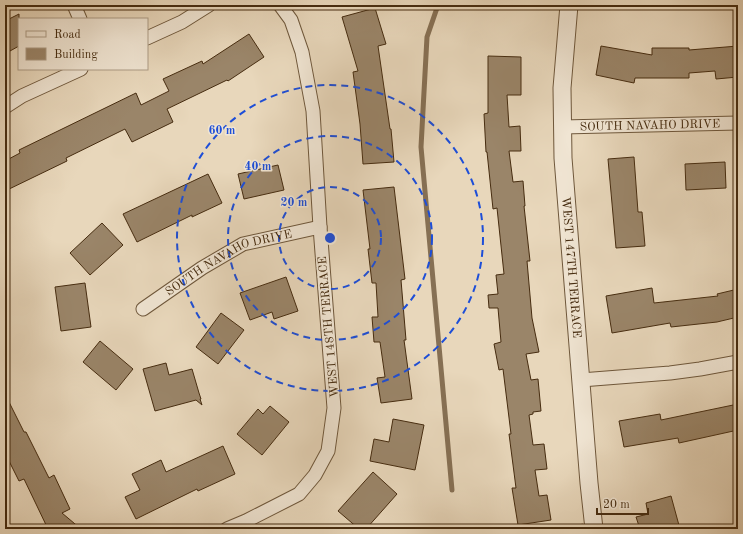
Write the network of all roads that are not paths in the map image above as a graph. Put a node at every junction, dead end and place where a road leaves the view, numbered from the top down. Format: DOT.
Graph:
graph roads {
  1 [pos="74,5"];
  2 [pos="209,5"];
  3 [pos="280,5"];
  4 [pos="569,5"];
  5 [pos="80,18"];
  6 [pos="148,38"];
  7 [pos="79,70"];
  8 [pos="5,107"];
  9 [pos="738,123"];
  10 [pos="562,127"];
  11 [pos="320,227"];
  12 [pos="143,309"];
  13 [pos="738,362"];
  14 [pos="581,380"];
  15 [pos="227,529"];
  16 [pos="594,529"];
  1 -- 5 [label="street"];
  2 -- 6 [label="street"];
  3 -- 11 [label="street, WEST 148TH TERRACE"];
  4 -- 10 [label="street, WEST 147TH TERRACE"];
  7 -- 8 [label="street"];
  9 -- 10 [label="street, SOUTH NAVAHO DRIVE"];
  10 -- 14 [label="street, WEST 147TH TERRACE"];
  11 -- 12 [label="street, SOUTH NAVAHO DRIVE"];
  11 -- 15 [label="street, WEST 148TH TERRACE"];
  13 -- 14 [label="street"];
  14 -- 16 [label="street, WEST 147TH TERRACE"];
}
